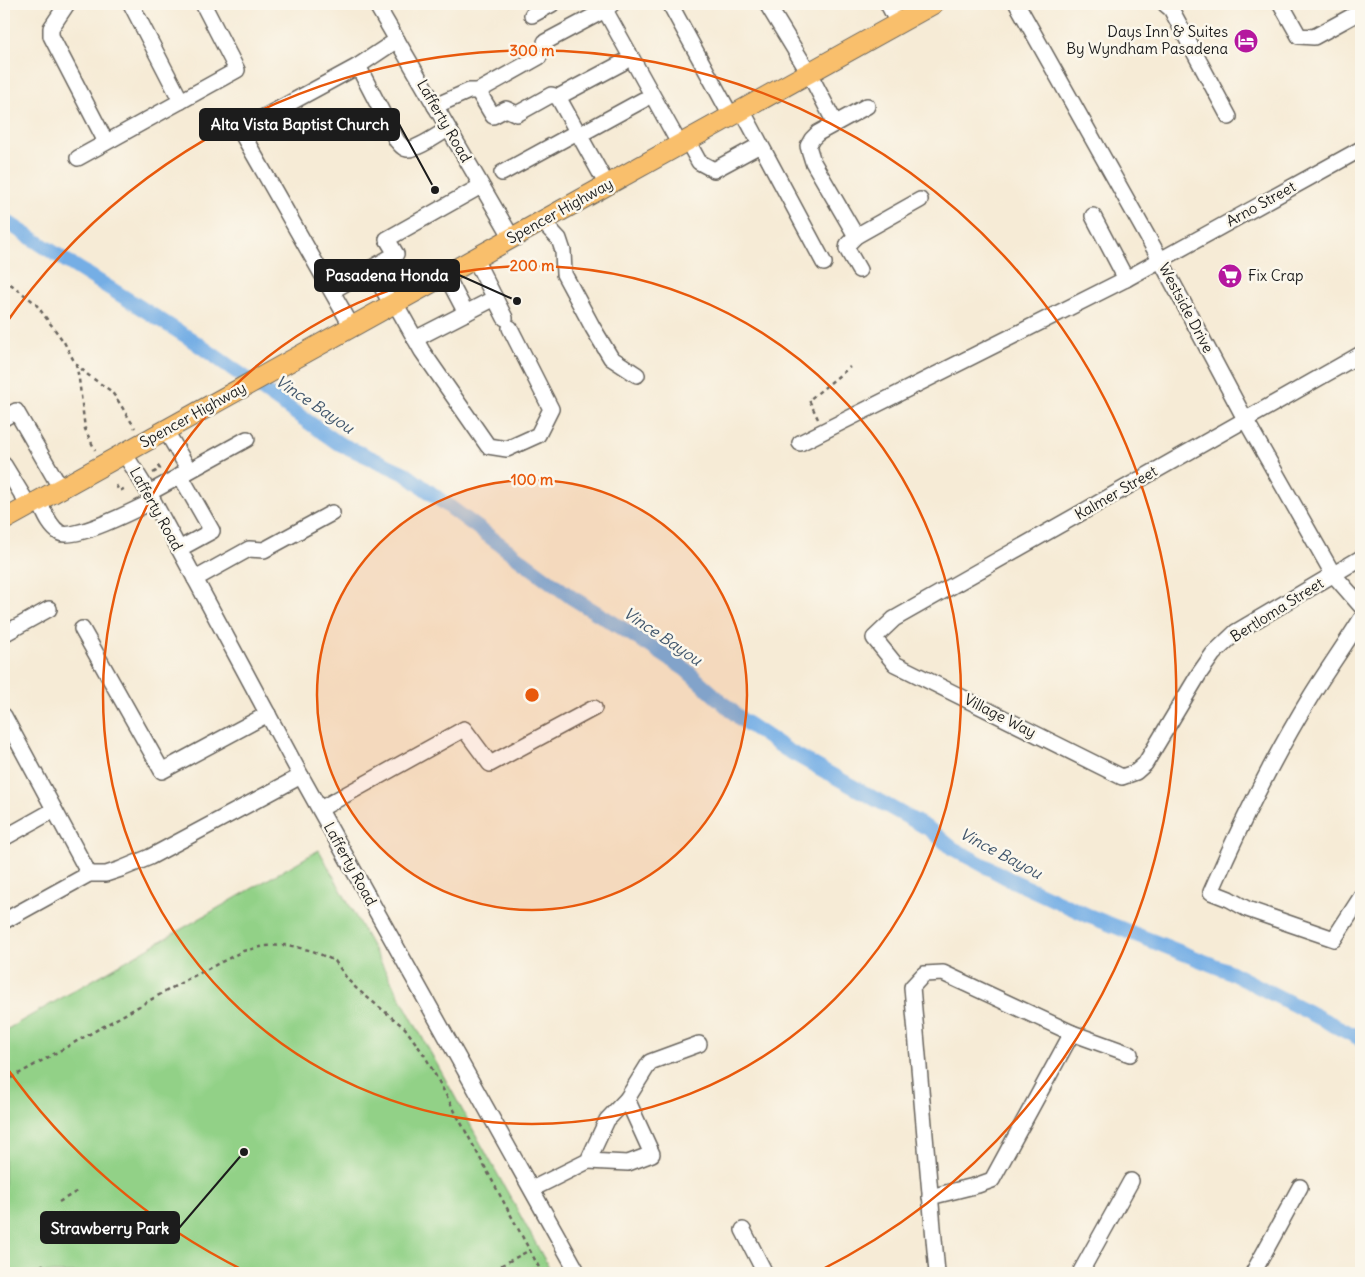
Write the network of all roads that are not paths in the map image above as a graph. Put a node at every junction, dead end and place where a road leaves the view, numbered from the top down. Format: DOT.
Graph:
graph roads {
  1 [pos="67,4"];
  2 [pos="131,4"];
  3 [pos="203,4"];
  4 [pos="376,4"];
  5 [pos="552,4"];
  6 [pos="670,4"];
  7 [pos="768,4"];
  8 [pos="888,4"];
  9 [pos="933,4"];
  10 [pos="1017,4"];
  11 [pos="1165,4"];
  12 [pos="1281,4"];
  13 [pos="1361,4"];
  14 [pos="600,8"];
  15 [pos="532,15"];
  16 [pos="898,23"];
  17 [pos="397,40"];
  18 [pos="545,42"];
  19 [pos="539,57"];
  20 [pos="622,63"];
  21 [pos="358,66"];
  22 [pos="809,73"];
  23 [pos="478,91"];
  24 [pos="558,98"];
  25 [pos="643,100"];
  26 [pos="181,101"];
  27 [pos="435,106"];
  28 [pos="867,106"];
  29 [pos="737,113"];
  30 [pos="1229,117"];
  31 [pos="836,123"];
  32 [pos="448,129"];
  33 [pos="578,134"];
  34 [pos="106,142"];
  35 [pos="684,143"];
  36 [pos="760,145"];
  37 [pos="1361,149"];
  38 [pos="78,158"];
  39 [pos="502,173"];
  40 [pos="607,185"];
  41 [pos="481,186"];
  42 [pos="920,200"];
  43 [pos="1093,216"];
  44 [pos="542,221"];
  45 [pos="856,236"];
  46 [pos="512,238"];
  47 [pos="475,258"];
  48 [pos="1160,259"];
  49 [pos="824,263"];
  50 [pos="371,268"];
  51 [pos="858,270"];
  52 [pos="446,275"];
  53 [pos="1126,279"];
  54 [pos="332,291"];
  55 [pos="495,298"];
  56 [pos="394,304"];
  57 [pos="466,313"];
  58 [pos="352,327"];
  59 [pos="415,339"];
  60 [pos="1361,354"];
  61 [pos="637,375"];
  62 [pos="4,418"];
  63 [pos="1245,419"];
  64 [pos="166,430"];
  65 [pos="247,438"];
  66 [pos="800,443"];
  67 [pos="124,453"];
  68 [pos="4,465"];
  69 [pos="185,473"];
  70 [pos="61,489"];
  71 [pos="151,497"];
  72 [pos="34,504"];
  73 [pos="332,513"];
  74 [pos="4,520"];
  75 [pos="179,549"];
  76 [pos="1361,558"];
  77 [pos="1334,574"];
  78 [pos="195,579"];
  79 [pos="1361,606"];
  80 [pos="49,610"];
  81 [pos="1361,619"];
  82 [pos="82,629"];
  83 [pos="4,634"];
  84 [pos="874,638"];
  85 [pos="594,708"];
  86 [pos="268,714"];
  87 [pos="4,716"];
  88 [pos="1136,772"];
  89 [pos="301,776"];
  90 [pos="320,809"];
  91 [pos="54,810"];
  92 [pos="4,838"];
  93 [pos="89,874"];
  94 [pos="1361,897"];
  95 [pos="4,921"];
  96 [pos="1072,1033"];
  97 [pos="699,1044"];
  98 [pos="1130,1054"];
  99 [pos="627,1099"];
  100 [pos="588,1160"];
  101 [pos="1131,1181"];
  102 [pos="1300,1187"];
  103 [pos="532,1189"];
  104 [pos="930,1197"];
  105 [pos="743,1230"];
  106 [pos="578,1273"];
  107 [pos="765,1273"];
  108 [pos="937,1273"];
  109 [pos="1080,1273"];
  110 [pos="1253,1273"];
  1 -- 34 [label="street"];
  2 -- 26 [label="street"];
  3 -- 26 [label="street"];
  4 -- 17 [label="street, Lafferty Road"];
  5 -- 15 [label="street"];
  6 -- 29 [label="street"];
  7 -- 22 [label="street"];
  8 -- 16 [label="street"];
  9 -- 16 [label="main road, Spencer Highway"];
  10 -- 48 [label="street, Westside Drive"];
  11 -- 30 [label="street"];
  12 -- 13 [label="street"];
  14 -- 18 [label="street"];
  14 -- 35 [label="street"];
  16 -- 22 [label="main road, Spencer Highway"];
  17 -- 21 [label="street"];
  17 -- 27 [label="street, Lafferty Road"];
  19 -- 23 [label="street"];
  20 -- 24 [label="street"];
  21 -- 32 [label="street"];
  21 -- 54 [label="street"];
  22 -- 29 [label="main road, Spencer Highway"];
  22 -- 31 [label="street"];
  23 -- 24 [label="street"];
  23 -- 27 [label="street"];
  24 -- 33 [label="street"];
  25 -- 33 [label="street"];
  26 -- 34 [label="street"];
  27 -- 32 [label="street, Lafferty Road"];
  28 -- 31 [label="street"];
  29 -- 35 [label="main road, Spencer Highway"];
  29 -- 36 [label="street"];
  31 -- 45 [label="street"];
  32 -- 41 [label="street, Lafferty Road"];
  33 -- 39 [label="street"];
  33 -- 40 [label="street"];
  34 -- 38 [label="street"];
  35 -- 36 [label="street"];
  35 -- 40 [label="main road, Spencer Highway"];
  36 -- 49 [label="street"];
  37 -- 48 [label="street, Arno Street"];
  40 -- 44 [label="main road, Spencer Highway"];
  41 -- 46 [label="street, Lafferty Road"];
  41 -- 50 [label="street"];
  42 -- 45 [label="street"];
  43 -- 53 [label="street"];
  44 -- 46 [label="main road, Spencer Highway"];
  44 -- 61 [label="street"];
  45 -- 51 [label="street"];
  46 -- 47 [label="main road, Spencer Highway"];
  47 -- 52 [label="main road, Spencer Highway"];
  47 -- 55 [label="street"];
  48 -- 53 [label="street, Arno Street"];
  48 -- 63 [label="street, Westside Drive"];
  50 -- 54 [label="street"];
  50 -- 56 [label="street"];
  52 -- 56 [label="main road, Spencer Highway"];
  52 -- 57 [label="street"];
  53 -- 66 [label="street, Arno Street"];
  54 -- 58 [label="street"];
  55 -- 57 [label="street"];
  55 -- 59 [label="street"];
  56 -- 58 [label="main road, Spencer Highway"];
  56 -- 59 [label="street"];
  57 -- 59 [label="street"];
  58 -- 64 [label="main road, Spencer Highway"];
  60 -- 63 [label="street, Kalmer Street"];
  62 -- 70 [label="street"];
  63 -- 77 [label="street, Westside Drive"];
  63 -- 84 [label="street, Kalmer Street"];
  64 -- 67 [label="main road, Spencer Highway"];
  64 -- 69 [label="street"];
  65 -- 69 [label="street"];
  67 -- 70 [label="main road, Spencer Highway"];
  67 -- 71 [label="street, Lafferty Road"];
  68 -- 72 [label="street"];
  69 -- 71 [label="street"];
  69 -- 75 [label="street"];
  70 -- 72 [label="main road, Spencer Highway"];
  71 -- 72 [label="street"];
  71 -- 75 [label="street, Lafferty Road"];
  72 -- 74 [label="main road, Spencer Highway"];
  73 -- 78 [label="street"];
  75 -- 78 [label="street, Lafferty Road"];
  76 -- 77 [label="street, Bertloma Street"];
  77 -- 79 [label="street, Westside Drive"];
  77 -- 88 [label="street, Bertloma Street"];
  78 -- 86 [label="street, Lafferty Road"];
  80 -- 83 [label="street"];
  81 -- 94 [label="street"];
  82 -- 86 [label="street"];
  84 -- 88 [label="street, Village Way"];
  85 -- 90 [label="street"];
  86 -- 89 [label="street, Lafferty Road"];
  87 -- 91 [label="street"];
  89 -- 90 [label="street, Lafferty Road"];
  89 -- 93 [label="street"];
  90 -- 103 [label="street, Lafferty Road"];
  91 -- 92 [label="street"];
  91 -- 93 [label="street"];
  93 -- 95 [label="street"];
  96 -- 98 [label="street"];
  96 -- 104 [label="street"];
  96 -- 104 [label="street"];
  97 -- 99 [label="street"];
  99 -- 100 [label="street"];
  99 -- 100 [label="street"];
  100 -- 103 [label="street"];
  101 -- 109 [label="street"];
  102 -- 110 [label="street"];
  103 -- 106 [label="street, Lafferty Road"];
  104 -- 108 [label="street"];
  105 -- 107 [label="street"];
}
